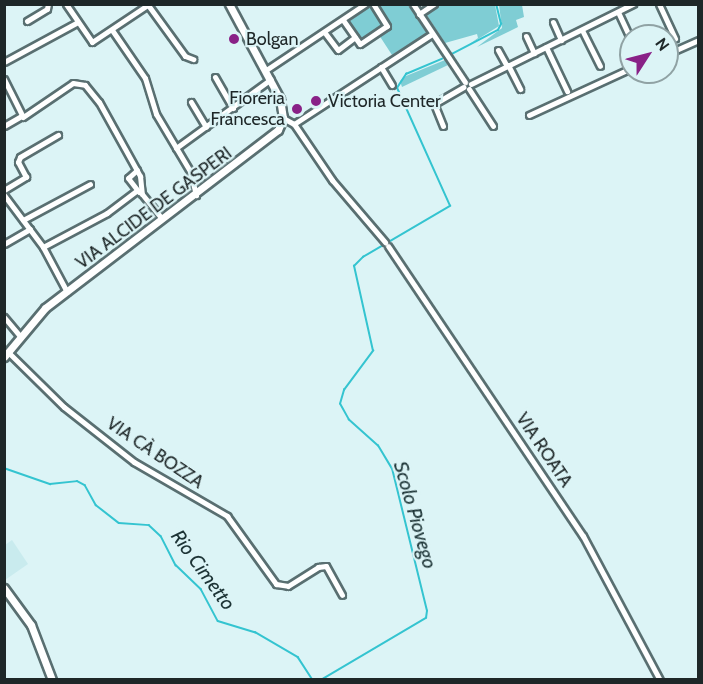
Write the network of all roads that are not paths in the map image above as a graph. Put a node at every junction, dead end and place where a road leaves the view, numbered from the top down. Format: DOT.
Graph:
graph roads {
  1 [pos="48,4"];
  2 [pos="66,4"];
  3 [pos="229,4"];
  4 [pos="365,4"];
  5 [pos="373,4"];
  6 [pos="413,4"];
  7 [pos="434,4"];
  8 [pos="633,4"];
  9 [pos="659,4"];
  10 [pos="148,5"];
  11 [pos="618,12"];
  12 [pos="419,14"];
  13 [pos="343,20"];
  14 [pos="27,21"];
  15 [pos="78,22"];
  16 [pos="553,22"];
  17 [pos="624,24"];
  18 [pos="668,24"];
  19 [pos="112,30"];
  20 [pos="582,30"];
  21 [pos="325,33"];
  22 [pos="432,34"];
  23 [pos="526,36"];
  24 [pos="355,37"];
  25 [pos="561,40"];
  26 [pos="699,40"];
  27 [pos="546,47"];
  28 [pos="679,49"];
  29 [pos="498,50"];
  30 [pos="534,53"];
  31 [pos="193,59"];
  32 [pos="4,62"];
  33 [pos="507,66"];
  34 [pos="600,66"];
  35 [pos="381,67"];
  36 [pos="266,70"];
  37 [pos="619,74"];
  38 [pos="215,77"];
  39 [pos="4,79"];
  40 [pos="271,79"];
  41 [pos="392,85"];
  42 [pos="467,85"];
  43 [pos="520,89"];
  44 [pos="567,91"];
  45 [pos="191,102"];
  46 [pos="233,108"];
  47 [pos="529,115"];
  48 [pos="21,116"];
  49 [pos="283,118"];
  50 [pos="294,124"];
  51 [pos="4,126"];
  52 [pos="444,126"];
  53 [pos="493,126"];
  54 [pos="206,127"];
  55 [pos="58,135"];
  56 [pos="176,148"];
  57 [pos="137,170"];
  58 [pos="90,184"];
  59 [pos="139,191"];
  60 [pos="4,193"];
  61 [pos="196,195"];
  62 [pos="162,219"];
  63 [pos="23,220"];
  64 [pos="30,229"];
  65 [pos="4,244"];
  66 [pos="43,247"];
  67 [pos="67,292"];
  68 [pos="4,317"];
  69 [pos="19,335"];
  70 [pos="6,355"];
  71 [pos="4,588"];
  72 [pos="342,595"];
  73 [pos="52,680"];
  74 [pos="660,680"];
  1 -- 14 [label="street"];
  2 -- 15 [label="street"];
  3 -- 36 [label="street"];
  4 -- 13 [label="street"];
  5 -- 24 [label="street"];
  6 -- 12 [label="street"];
  7 -- 12 [label="street"];
  8 -- 11 [label="street"];
  9 -- 18 [label="street"];
  10 -- 19 [label="street"];
  10 -- 31 [label="street"];
  11 -- 17 [label="street"];
  11 -- 20 [label="street"];
  12 -- 22 [label="street"];
  13 -- 21 [label="street"];
  13 -- 24 [label="street"];
  15 -- 19 [label="street"];
  15 -- 32 [label="street"];
  16 -- 25 [label="street"];
  19 -- 56 [label="street"];
  20 -- 25 [label="street"];
  20 -- 34 [label="street"];
  21 -- 24 [label="street"];
  21 -- 36 [label="street"];
  22 -- 35 [label="street"];
  22 -- 42 [label="street"];
  23 -- 30 [label="street"];
  25 -- 27 [label="street"];
  26 -- 28 [label="street"];
  27 -- 30 [label="street"];
  27 -- 44 [label="street"];
  29 -- 33 [label="street"];
  30 -- 33 [label="street"];
  33 -- 42 [label="street"];
  33 -- 43 [label="street"];
  35 -- 41 [label="street"];
  35 -- 50 [label="street"];
  36 -- 40 [label="street"];
  37 -- 47 [label="street"];
  38 -- 46 [label="street"];
  39 -- 48 [label="street"];
  40 -- 46 [label="street"];
  40 -- 49 [label="street"];
  42 -- 52 [label="street"];
  42 -- 53 [label="street"];
  45 -- 54 [label="street"];
  46 -- 54 [label="street"];
  48 -- 51 [label="street"];
  48 -- 57 [label="street"];
  49 -- 50 [label="street, VIA ROATA"];
  49 -- 61 [label="street, VIA ALCIDE DE GASPERI"];
  50 -- 74 [label="street, VIA ROATA"];
  54 -- 56 [label="street"];
  55 -- 60 [label="street"];
  56 -- 61 [label="street"];
  57 -- 59 [label="street"];
  57 -- 59 [label="street"];
  58 -- 63 [label="street"];
  59 -- 62 [label="street"];
  59 -- 66 [label="street"];
  60 -- 63 [label="street"];
  61 -- 62 [label="street, VIA ALCIDE DE GASPERI"];
  62 -- 67 [label="street, VIA ALCIDE DE GASPERI"];
  63 -- 64 [label="street"];
  64 -- 65 [label="street"];
  64 -- 66 [label="street"];
  66 -- 67 [label="street"];
  67 -- 69 [label="street, VIA ALCIDE DE GASPERI"];
  68 -- 69 [label="street"];
  69 -- 70 [label="street, VIA ALCIDE DE GASPERI"];
  70 -- 72 [label="street, VIA CÀ BOZZA"];
  71 -- 73 [label="street"];
}
